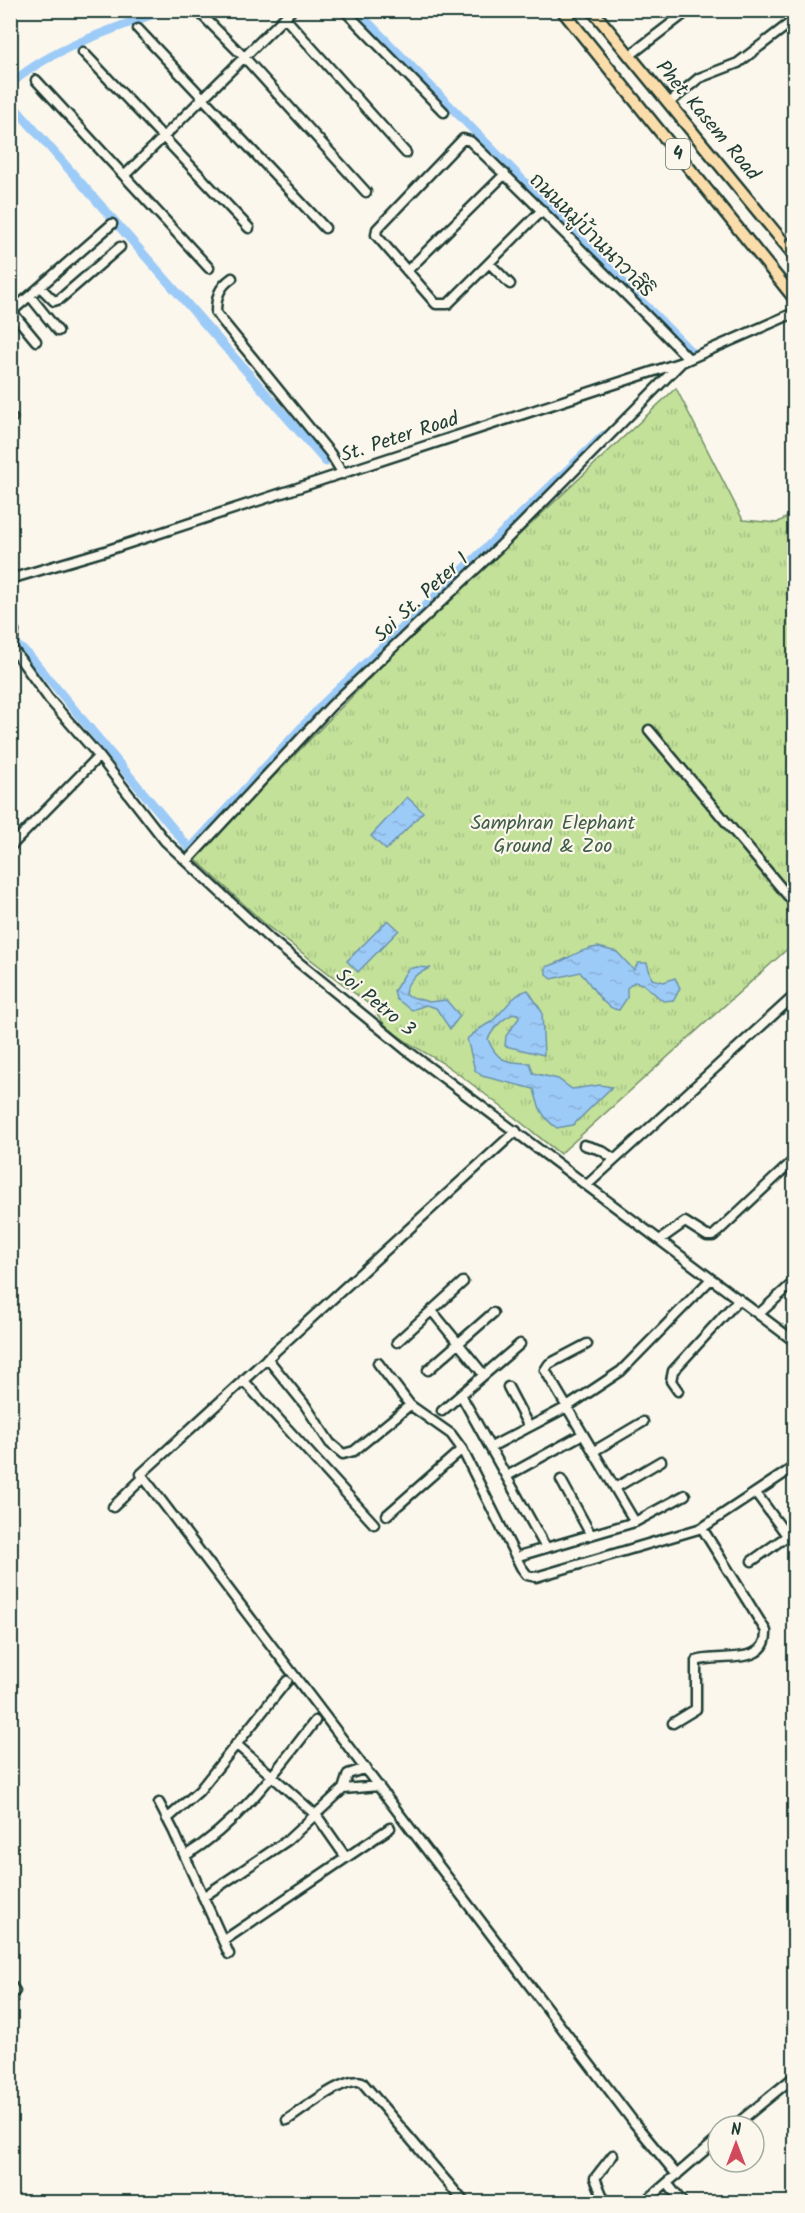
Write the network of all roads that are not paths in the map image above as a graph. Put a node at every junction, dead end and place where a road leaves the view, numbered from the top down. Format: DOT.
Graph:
graph roads {
  1 [pos="197,10"];
  2 [pos="292,10"];
  3 [pos="344,10"];
  4 [pos="561,10"];
  5 [pos="592,10"];
  6 [pos="689,10"];
  7 [pos="285,18"];
  8 [pos="795,20"];
  9 [pos="138,29"];
  10 [pos="83,51"];
  11 [pos="630,56"];
  12 [pos="244,57"];
  13 [pos="36,80"];
  14 [pos="203,97"];
  15 [pos="669,103"];
  16 [pos="444,112"];
  17 [pos="164,136"];
  18 [pos="406,153"];
  19 [pos="505,174"];
  20 [pos="124,175"];
  21 [pos="366,192"];
  22 [pos="542,210"];
  23 [pos="112,224"];
  24 [pos="249,228"];
  25 [pos="325,228"];
  26 [pos="120,247"];
  27 [pos="795,255"];
  28 [pos="489,263"];
  29 [pos="209,268"];
  30 [pos="407,271"];
  31 [pos="232,278"];
  32 [pos="510,284"];
  33 [pos="40,287"];
  34 [pos="30,296"];
  35 [pos="795,298"];
  36 [pos="11,312"];
  37 [pos="795,313"];
  38 [pos="58,331"];
  39 [pos="36,341"];
  40 [pos="682,362"];
  41 [pos="343,474"];
  42 [pos="10,579"];
  43 [pos="12,626"];
  44 [pos="12,647"];
  45 [pos="650,729"];
  46 [pos="99,756"];
  47 [pos="10,847"];
  48 [pos="186,861"];
  49 [pos="795,903"];
  50 [pos="795,996"];
  51 [pos="516,1131"];
  52 [pos="584,1145"];
  53 [pos="614,1159"];
  54 [pos="795,1160"];
  55 [pos="587,1185"];
  56 [pos="661,1239"];
  57 [pos="711,1279"];
  58 [pos="463,1282"];
  59 [pos="795,1282"];
  60 [pos="739,1299"];
  61 [pos="432,1311"];
  62 [pos="493,1313"];
  63 [pos="760,1313"];
  64 [pos="795,1341"];
  65 [pos="397,1342"];
  66 [pos="458,1343"];
  67 [pos="520,1344"];
  68 [pos="587,1344"];
  69 [pos="267,1358"];
  70 [pos="378,1363"];
  71 [pos="428,1370"];
  72 [pos="484,1375"];
  73 [pos="243,1380"];
  74 [pos="508,1387"];
  75 [pos="678,1391"];
  76 [pos="461,1395"];
  77 [pos="410,1405"];
  78 [pos="567,1407"];
  79 [pos="442,1411"];
  80 [pos="643,1422"];
  81 [pos="529,1427"];
  82 [pos="583,1434"];
  83 [pos="491,1447"];
  84 [pos="462,1449"];
  85 [pos="594,1451"];
  86 [pos="661,1461"];
  87 [pos="795,1467"];
  88 [pos="507,1476"];
  89 [pos="143,1478"];
  90 [pos="561,1480"];
  91 [pos="615,1488"];
  92 [pos="756,1493"];
  93 [pos="685,1495"];
  94 [pos="113,1507"];
  95 [pos="387,1515"];
  96 [pos="635,1522"];
  97 [pos="374,1524"];
  98 [pos="702,1528"];
  99 [pos="591,1535"];
  100 [pos="787,1536"];
  101 [pos="795,1545"];
  102 [pos="546,1548"];
  103 [pos="522,1555"];
  104 [pos="752,1561"];
  105 [pos="287,1681"];
  106 [pos="315,1720"];
  107 [pos="673,1723"];
  108 [pos="236,1744"];
  109 [pos="366,1768"];
  110 [pos="272,1776"];
  111 [pos="379,1786"];
  112 [pos="343,1789"];
  113 [pos="159,1803"];
  114 [pos="317,1816"];
  115 [pos="167,1819"];
  116 [pos="390,1828"];
  117 [pos="185,1856"];
  118 [pos="345,1856"];
  119 [pos="202,1897"];
  120 [pos="223,1941"];
  121 [pos="229,1954"];
  122 [pos="795,2077"];
  123 [pos="749,2114"];
  124 [pos="287,2120"];
  125 [pos="706,2150"];
  126 [pos="613,2155"];
  127 [pos="677,2175"];
  128 [pos="667,2183"];
  129 [pos="464,2202"];
  130 [pos="605,2202"];
  131 [pos="645,2202"];
  132 [pos="682,2202"];
  1 -- 12 [label="street"];
  2 -- 7 [label="street"];
  3 -- 16 [label="street"];
  4 -- 35 [label="main road, 4"];
  5 -- 11 [label="main road, Phet Kasem Road / 4"];
  6 -- 11 [label="street"];
  7 -- 12 [label="street"];
  7 -- 18 [label="street"];
  8 -- 15 [label="street"];
  9 -- 14 [label="street"];
  10 -- 17 [label="street"];
  11 -- 15 [label="main road, Phet Kasem Road / 4"];
  12 -- 14 [label="street"];
  12 -- 21 [label="street"];
  13 -- 20 [label="street"];
  14 -- 17 [label="street"];
  14 -- 25 [label="street"];
  15 -- 27 [label="main road, Phet Kasem Road / 4"];
  17 -- 20 [label="street"];
  17 -- 24 [label="street"];
  19 -- 22 [label="street, ถนนหมู่บ้านนาวาสิริ"];
  19 -- 30 [label="street"];
  19 -- 30 [label="street, ถนนหมู่บ้านนาวาสิริ"];
  20 -- 29 [label="street"];
  22 -- 28 [label="street"];
  22 -- 40 [label="street, ถนนหมู่บ้านนาวาสิริ"];
  23 -- 33 [label="street"];
  26 -- 33 [label="street"];
  28 -- 30 [label="street"];
  28 -- 32 [label="street"];
  31 -- 41 [label="street"];
  33 -- 34 [label="street"];
  34 -- 36 [label="street"];
  34 -- 38 [label="street"];
  36 -- 39 [label="street"];
  37 -- 40 [label="street, St. Peter Road"];
  40 -- 41 [label="street, St. Peter Road"];
  40 -- 48 [label="street, Soi St. Peter 1"];
  41 -- 42 [label="street, St. Peter Road"];
  43 -- 44 [label="street, Soi Petro 3"];
  44 -- 46 [label="street, Soi Petro 3"];
  45 -- 49 [label="street"];
  46 -- 47 [label="street"];
  46 -- 48 [label="street, Soi Petro 3"];
  48 -- 51 [label="street, Soi Petro 3"];
  50 -- 53 [label="street"];
  51 -- 55 [label="street, Soi Petro 3"];
  51 -- 69 [label="street"];
  52 -- 53 [label="street"];
  53 -- 55 [label="street"];
  54 -- 56 [label="street"];
  55 -- 56 [label="street, Soi Petro 3"];
  56 -- 57 [label="street, Soi Petro 3"];
  57 -- 60 [label="street, Soi Petro 3"];
  57 -- 78 [label="street"];
  58 -- 61 [label="street"];
  59 -- 63 [label="street"];
  60 -- 63 [label="street, Soi Petro 3"];
  60 -- 75 [label="street"];
  61 -- 65 [label="street"];
  61 -- 66 [label="street"];
  62 -- 66 [label="street"];
  63 -- 64 [label="street, Soi Petro 3"];
  66 -- 71 [label="street"];
  66 -- 72 [label="street"];
  67 -- 72 [label="street"];
  68 -- 78 [label="street"];
  69 -- 73 [label="street"];
  69 -- 77 [label="street"];
  70 -- 77 [label="street"];
  72 -- 76 [label="street"];
  73 -- 89 [label="street"];
  73 -- 97 [label="street"];
  74 -- 81 [label="street"];
  76 -- 79 [label="street"];
  76 -- 83 [label="street"];
  77 -- 84 [label="street"];
  78 -- 81 [label="street"];
  78 -- 82 [label="street"];
  80 -- 85 [label="street"];
  81 -- 83 [label="street"];
  82 -- 85 [label="street"];
  82 -- 88 [label="street"];
  83 -- 88 [label="street"];
  84 -- 95 [label="street"];
  84 -- 98 [label="street"];
  85 -- 91 [label="street"];
  86 -- 91 [label="street"];
  87 -- 92 [label="street"];
  88 -- 102 [label="street"];
  89 -- 94 [label="street"];
  89 -- 109 [label="street"];
  90 -- 99 [label="street"];
  91 -- 96 [label="street"];
  92 -- 98 [label="street"];
  92 -- 100 [label="street"];
  93 -- 96 [label="street"];
  96 -- 99 [label="street"];
  98 -- 107 [label="street"];
  99 -- 102 [label="street"];
  100 -- 101 [label="street"];
  100 -- 104 [label="street"];
  102 -- 103 [label="street"];
  105 -- 108 [label="street"];
  106 -- 110 [label="street"];
  108 -- 110 [label="street"];
  108 -- 115 [label="street"];
  109 -- 111 [label="street"];
  109 -- 112 [label="street"];
  110 -- 114 [label="street"];
  110 -- 117 [label="street"];
  111 -- 112 [label="street"];
  111 -- 127 [label="street"];
  112 -- 114 [label="street"];
  113 -- 115 [label="street"];
  114 -- 118 [label="street"];
  114 -- 119 [label="street"];
  115 -- 117 [label="street"];
  116 -- 118 [label="street"];
  117 -- 119 [label="street"];
  118 -- 120 [label="street"];
  119 -- 120 [label="street"];
  120 -- 121 [label="street"];
  122 -- 123 [label="street"];
  124 -- 129 [label="street"];
  125 -- 127 [label="street"];
  126 -- 130 [label="street"];
  127 -- 128 [label="street"];
  128 -- 131 [label="street"];
  128 -- 132 [label="street"];
}
